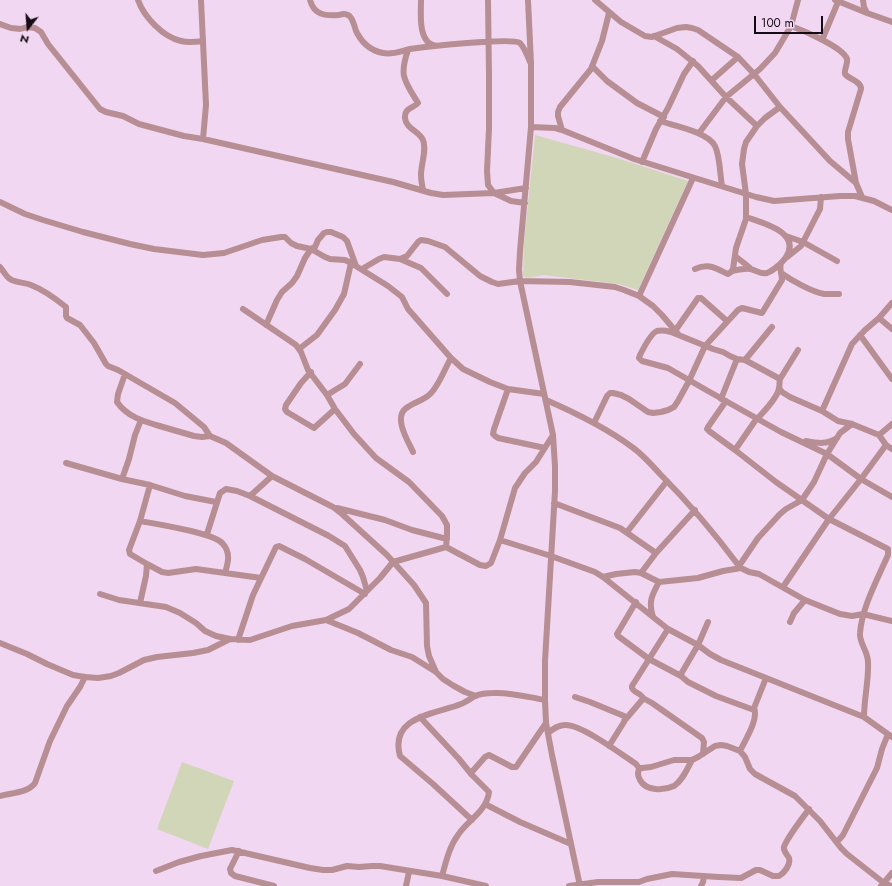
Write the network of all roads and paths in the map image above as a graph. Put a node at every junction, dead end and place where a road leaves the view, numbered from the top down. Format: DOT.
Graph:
graph roads {
  1 [pos="138,0"];
  2 [pos="201,0"];
  3 [pos="310,0"];
  4 [pos="421,0"];
  5 [pos="488,0"];
  6 [pos="528,0"];
  7 [pos="595,0"];
  8 [pos="798,0"];
  9 [pos="863,0"];
  10 [pos="837,1"];
  11 [pos="609,13"];
  12 [pos="867,14"];
  13 [pos="892,22"];
  14 [pos="0,24"];
  15 [pos="791,26"];
  16 [pos="654,36"];
  17 [pos="822,40"];
  18 [pos="203,41"];
  19 [pos="489,42"];
  20 [pos="436,46"];
  21 [pos="408,50"];
  22 [pos="738,58"];
  23 [pos="693,61"];
  24 [pos="531,63"];
  25 [pos="592,66"];
  26 [pos="754,74"];
  27 [pos="712,80"];
  28 [pos="726,97"];
  29 [pos="780,107"];
  30 [pos="662,119"];
  31 [pos="757,126"];
  32 [pos="531,127"];
  33 [pos="562,130"];
  34 [pos="699,133"];
  35 [pos="203,139"];
  36 [pos="642,162"];
  37 [pos="693,178"];
  38 [pos="856,184"];
  39 [pos="722,186"];
  40 [pos="526,188"];
  41 [pos="423,190"];
  42 [pos="494,193"];
  43 [pos="746,194"];
  44 [pos="821,197"];
  45 [pos="862,197"];
  46 [pos="0,202"];
  47 [pos="525,203"];
  48 [pos="892,210"];
  49 [pos="746,217"];
  50 [pos="786,236"];
  51 [pos="803,242"];
  52 [pos="311,249"];
  53 [pos="735,256"];
  54 [pos="400,259"];
  55 [pos="783,261"];
  56 [pos="837,261"];
  57 [pos="356,266"];
  58 [pos="0,267"];
  59 [pos="750,268"];
  60 [pos="695,269"];
  61 [pos="732,271"];
  62 [pos="781,273"];
  63 [pos="520,281"];
  64 [pos="447,294"];
  65 [pos="839,294"];
  66 [pos="639,296"];
  67 [pos="892,303"];
  68 [pos="243,309"];
  69 [pos="879,318"];
  70 [pos="727,321"];
  71 [pos="266,325"];
  72 [pos="772,327"];
  73 [pos="892,329"];
  74 [pos="677,333"];
  75 [pos="860,335"];
  76 [pos="706,346"];
  77 [pos="299,349"];
  78 [pos="798,350"];
  79 [pos="451,358"];
  80 [pos="737,359"];
  81 [pos="744,360"];
  82 [pos="360,364"];
  83 [pos="311,372"];
  84 [pos="125,374"];
  85 [pos="780,379"];
  86 [pos="892,379"];
  87 [pos="689,381"];
  88 [pos="779,388"];
  89 [pos="508,389"];
  90 [pos="544,394"];
  91 [pos="327,395"];
  92 [pos="546,400"];
  93 [pos="724,400"];
  94 [pos="334,409"];
  95 [pos="822,411"];
  96 [pos="758,418"];
  97 [pos="141,420"];
  98 [pos="594,423"];
  99 [pos="852,424"];
  100 [pos="892,424"];
  101 [pos="781,432"];
  102 [pos="840,434"];
  103 [pos="553,435"];
  104 [pos="210,436"];
  105 [pos="879,436"];
  106 [pos="886,445"];
  107 [pos="545,448"];
  108 [pos="892,449"];
  109 [pos="735,450"];
  110 [pos="412,452"];
  111 [pos="827,454"];
  112 [pos="66,463"];
  113 [pos="272,476"];
  114 [pos="122,479"];
  115 [pos="861,479"];
  116 [pos="667,481"];
  117 [pos="150,485"];
  118 [pos="250,496"];
  119 [pos="892,497"];
  120 [pos="802,500"];
  121 [pos="216,502"];
  122 [pos="554,503"];
  123 [pos="333,507"];
  124 [pos="695,510"];
  125 [pos="829,519"];
  126 [pos="140,521"];
  127 [pos="627,532"];
  128 [pos="206,534"];
  129 [pos="447,540"];
  130 [pos="500,540"];
  131 [pos="446,547"];
  132 [pos="656,553"];
  133 [pos="551,556"];
  134 [pos="393,562"];
  135 [pos="147,564"];
  136 [pos="740,567"];
  137 [pos="641,573"];
  138 [pos="225,574"];
  139 [pos="603,577"];
  140 [pos="260,578"];
  141 [pos="659,582"];
  142 [pos="783,587"];
  143 [pos="366,592"];
  144 [pos="100,594"];
  145 [pos="805,600"];
  146 [pos="636,602"];
  147 [pos="140,603"];
  148 [pos="863,614"];
  149 [pos="653,617"];
  150 [pos="326,620"];
  151 [pos="892,621"];
  152 [pos="708,622"];
  153 [pos="790,622"];
  154 [pos="668,630"];
  155 [pos="230,639"];
  156 [pos="238,640"];
  157 [pos="0,643"];
  158 [pos="698,645"];
  159 [pos="649,659"];
  160 [pos="436,672"];
  161 [pos="681,676"];
  162 [pos="85,677"];
  163 [pos="766,678"];
  164 [pos="476,696"];
  165 [pos="576,697"];
  166 [pos="643,698"];
  167 [pos="545,700"];
  168 [pos="754,710"];
  169 [pos="420,717"];
  170 [pos="864,717"];
  171 [pos="625,720"];
  172 [pos="546,724"];
  173 [pos="548,733"];
  174 [pos="890,736"];
  175 [pos="609,746"];
  176 [pos="740,751"];
  177 [pos="703,754"];
  178 [pos="692,760"];
  179 [pos="639,768"];
  180 [pos="471,773"];
  181 [pos="0,796"];
  182 [pos="485,804"];
  183 [pos="809,809"];
  184 [pos="472,820"];
  185 [pos="837,842"];
  186 [pos="571,844"];
  187 [pos="239,851"];
  188 [pos="156,871"];
  189 [pos="409,872"];
  190 [pos="892,873"];
  191 [pos="442,876"];
  192 [pos="704,876"];
  193 [pos="882,884"];
  194 [pos="274,886"];
  195 [pos="406,886"];
  196 [pos="486,886"];
  197 [pos="568,886"];
  198 [pos="580,886"];
  199 [pos="701,886"];
  200 [pos="891,886"];
  1 -- 18 [label="street"];
  2 -- 18 [label="street"];
  3 -- 21 [label="street"];
  4 -- 20 [label="street"];
  5 -- 19 [label="street"];
  6 -- 24 [label="street"];
  7 -- 11 [label="street"];
  8 -- 15 [label="street"];
  9 -- 12 [label="street"];
  10 -- 12 [label="street"];
  10 -- 17 [label="street"];
  11 -- 16 [label="street"];
  11 -- 25 [label="street"];
  12 -- 13 [label="street"];
  14 -- 35 [label="street"];
  15 -- 17 [label="street"];
  15 -- 26 [label="street"];
  16 -- 22 [label="street"];
  16 -- 23 [label="street"];
  17 -- 38 [label="street"];
  18 -- 35 [label="street"];
  19 -- 20 [label="street"];
  19 -- 24 [label="street"];
  19 -- 42 [label="street"];
  20 -- 21 [label="street"];
  21 -- 41 [label="street"];
  22 -- 26 [label="street"];
  22 -- 27 [label="street"];
  23 -- 27 [label="street"];
  23 -- 30 [label="street"];
  24 -- 32 [label="street"];
  25 -- 30 [label="street"];
  25 -- 33 [label="street"];
  26 -- 28 [label="street"];
  26 -- 29 [label="street"];
  27 -- 28 [label="street"];
  28 -- 31 [label="street"];
  28 -- 34 [label="street"];
  29 -- 31 [label="street"];
  29 -- 38 [label="street"];
  30 -- 34 [label="street"];
  30 -- 36 [label="street"];
  31 -- 43 [label="street"];
  32 -- 33 [label="street"];
  32 -- 40 [label="street"];
  33 -- 36 [label="street"];
  34 -- 39 [label="street"];
  35 -- 41 [label="street"];
  36 -- 37 [label="street"];
  37 -- 39 [label="street"];
  37 -- 66 [label="street"];
  38 -- 45 [label="street"];
  39 -- 43 [label="street"];
  40 -- 42 [label="street"];
  40 -- 47 [label="street"];
  41 -- 42 [label="street"];
  42 -- 47 [label="street"];
  43 -- 44 [label="street"];
  43 -- 49 [label="street"];
  44 -- 45 [label="street"];
  44 -- 51 [label="street"];
  45 -- 48 [label="street"];
  46 -- 52 [label="street"];
  47 -- 63 [label="street"];
  49 -- 50 [label="street"];
  49 -- 53 [label="street"];
  50 -- 51 [label="street"];
  50 -- 55 [label="street"];
  51 -- 55 [label="street"];
  51 -- 56 [label="street"];
  52 -- 57 [label="street"];
  52 -- 57 [label="street"];
  52 -- 71 [label="street"];
  53 -- 59 [label="street"];
  53 -- 61 [label="street"];
  54 -- 57 [label="street"];
  54 -- 63 [label="street"];
  54 -- 64 [label="street"];
  55 -- 59 [label="street"];
  55 -- 62 [label="street"];
  57 -- 77 [label="street"];
  57 -- 79 [label="street"];
  58 -- 84 [label="street"];
  59 -- 61 [label="street"];
  60 -- 61 [label="street"];
  62 -- 65 [label="street"];
  62 -- 70 [label="street"];
  63 -- 66 [label="street"];
  63 -- 90 [label="street"];
  66 -- 74 [label="street"];
  67 -- 69 [label="street"];
  68 -- 71 [label="street"];
  69 -- 73 [label="street"];
  69 -- 75 [label="street"];
  70 -- 74 [label="street"];
  70 -- 76 [label="street"];
  71 -- 77 [label="street"];
  72 -- 81 [label="street"];
  74 -- 76 [label="street"];
  74 -- 87 [label="street"];
  75 -- 86 [label="street"];
  75 -- 95 [label="street"];
  76 -- 80 [label="street"];
  76 -- 87 [label="street"];
  77 -- 83 [label="street"];
  78 -- 85 [label="street"];
  79 -- 89 [label="street"];
  79 -- 110 [label="street"];
  80 -- 81 [label="street"];
  80 -- 93 [label="street"];
  81 -- 85 [label="street"];
  82 -- 91 [label="street"];
  83 -- 91 [label="street"];
  83 -- 94 [label="street"];
  84 -- 97 [label="street"];
  84 -- 104 [label="street"];
  85 -- 88 [label="street"];
  87 -- 93 [label="street"];
  87 -- 98 [label="street"];
  88 -- 95 [label="street"];
  88 -- 96 [label="street"];
  89 -- 90 [label="street"];
  89 -- 107 [label="street"];
  90 -- 92 [label="street"];
  91 -- 94 [label="street"];
  92 -- 98 [label="street"];
  92 -- 103 [label="street"];
  93 -- 96 [label="street"];
  93 -- 109 [label="street"];
  94 -- 129 [label="street"];
  95 -- 99 [label="street"];
  96 -- 101 [label="street"];
  96 -- 109 [label="street"];
  97 -- 104 [label="street"];
  97 -- 114 [label="street"];
  98 -- 116 [label="street"];
  99 -- 102 [label="street"];
  99 -- 105 [label="street"];
  100 -- 105 [label="street"];
  101 -- 102 [label="street"];
  101 -- 111 [label="street"];
  102 -- 111 [label="street"];
  103 -- 107 [label="street"];
  103 -- 122 [label="street"];
  104 -- 113 [label="street"];
  105 -- 106 [label="street"];
  106 -- 108 [label="street"];
  106 -- 115 [label="street"];
  107 -- 130 [label="street"];
  109 -- 120 [label="street"];
  111 -- 115 [label="street"];
  111 -- 120 [label="street"];
  112 -- 114 [label="street"];
  113 -- 118 [label="street"];
  113 -- 123 [label="street"];
  114 -- 117 [label="street"];
  115 -- 119 [label="street"];
  115 -- 125 [label="street"];
  116 -- 124 [label="street"];
  116 -- 127 [label="street"];
  117 -- 121 [label="street"];
  117 -- 126 [label="street"];
  118 -- 121 [label="street"];
  118 -- 143 [label="street"];
  120 -- 125 [label="street"];
  120 -- 136 [label="street"];
  121 -- 128 [label="street"];
  122 -- 127 [label="street"];
  122 -- 133 [label="street"];
  123 -- 129 [label="street"];
  123 -- 134 [label="street"];
  124 -- 132 [label="street"];
  124 -- 136 [label="street"];
  125 -- 142 [label="street"];
  125 -- 148 [label="street"];
  126 -- 128 [label="street"];
  126 -- 135 [label="street"];
  127 -- 132 [label="street"];
  128 -- 138 [label="street"];
  129 -- 131 [label="street"];
  130 -- 131 [label="street"];
  130 -- 133 [label="street"];
  131 -- 134 [label="street"];
  132 -- 137 [label="street"];
  133 -- 139 [label="street"];
  133 -- 167 [label="street"];
  134 -- 143 [label="street"];
  134 -- 160 [label="street"];
  135 -- 138 [label="street"];
  135 -- 147 [label="street"];
  136 -- 141 [label="street"];
  136 -- 142 [label="street"];
  137 -- 139 [label="street"];
  137 -- 141 [label="street"];
  138 -- 140 [label="street"];
  139 -- 146 [label="street"];
  140 -- 143 [label="street"];
  140 -- 156 [label="street"];
  141 -- 149 [label="street"];
  142 -- 145 [label="street"];
  143 -- 150 [label="street"];
  144 -- 147 [label="street"];
  145 -- 148 [label="street"];
  145 -- 153 [label="street"];
  146 -- 149 [label="street"];
  146 -- 159 [label="street"];
  147 -- 155 [label="street"];
  148 -- 151 [label="street"];
  148 -- 170 [label="street"];
  149 -- 154 [label="street"];
  150 -- 156 [label="street"];
  150 -- 160 [label="street"];
  152 -- 158 [label="street"];
  154 -- 158 [label="street"];
  154 -- 159 [label="street"];
  155 -- 156 [label="street"];
  155 -- 162 [label="street"];
  157 -- 162 [label="street"];
  158 -- 161 [label="street"];
  158 -- 163 [label="street"];
  159 -- 161 [label="street"];
  159 -- 166 [label="street"];
  160 -- 164 [label="street"];
  161 -- 168 [label="street"];
  162 -- 181 [label="street"];
  163 -- 168 [label="street"];
  163 -- 170 [label="street"];
  164 -- 167 [label="street"];
  164 -- 169 [label="street"];
  165 -- 171 [label="street"];
  166 -- 171 [label="street"];
  166 -- 177 [label="street"];
  167 -- 172 [label="street"];
  168 -- 176 [label="street"];
  169 -- 180 [label="street"];
  169 -- 184 [label="street"];
  170 -- 174 [label="street"];
  171 -- 175 [label="street"];
  172 -- 173 [label="street"];
  172 -- 180 [label="street"];
  173 -- 175 [label="street"];
  173 -- 186 [label="street"];
  174 -- 185 [label="street"];
  175 -- 179 [label="street"];
  176 -- 177 [label="street"];
  176 -- 183 [label="street"];
  177 -- 178 [label="street"];
  178 -- 179 [label="street"];
  178 -- 179 [label="street"];
  180 -- 182 [label="street"];
  182 -- 184 [label="street"];
  182 -- 186 [label="street"];
  183 -- 185 [label="street"];
  183 -- 192 [label="street"];
  184 -- 191 [label="street"];
  185 -- 193 [label="street"];
  186 -- 198 [label="street"];
  187 -- 188 [label="street"];
  187 -- 189 [label="street"];
  187 -- 194 [label="street"];
  189 -- 191 [label="street"];
  189 -- 195 [label="street"];
  190 -- 193 [label="street"];
  191 -- 196 [label="street"];
  192 -- 198 [label="street"];
  192 -- 199 [label="street"];
  193 -- 200 [label="street"];
  197 -- 198 [label="street"];
}
